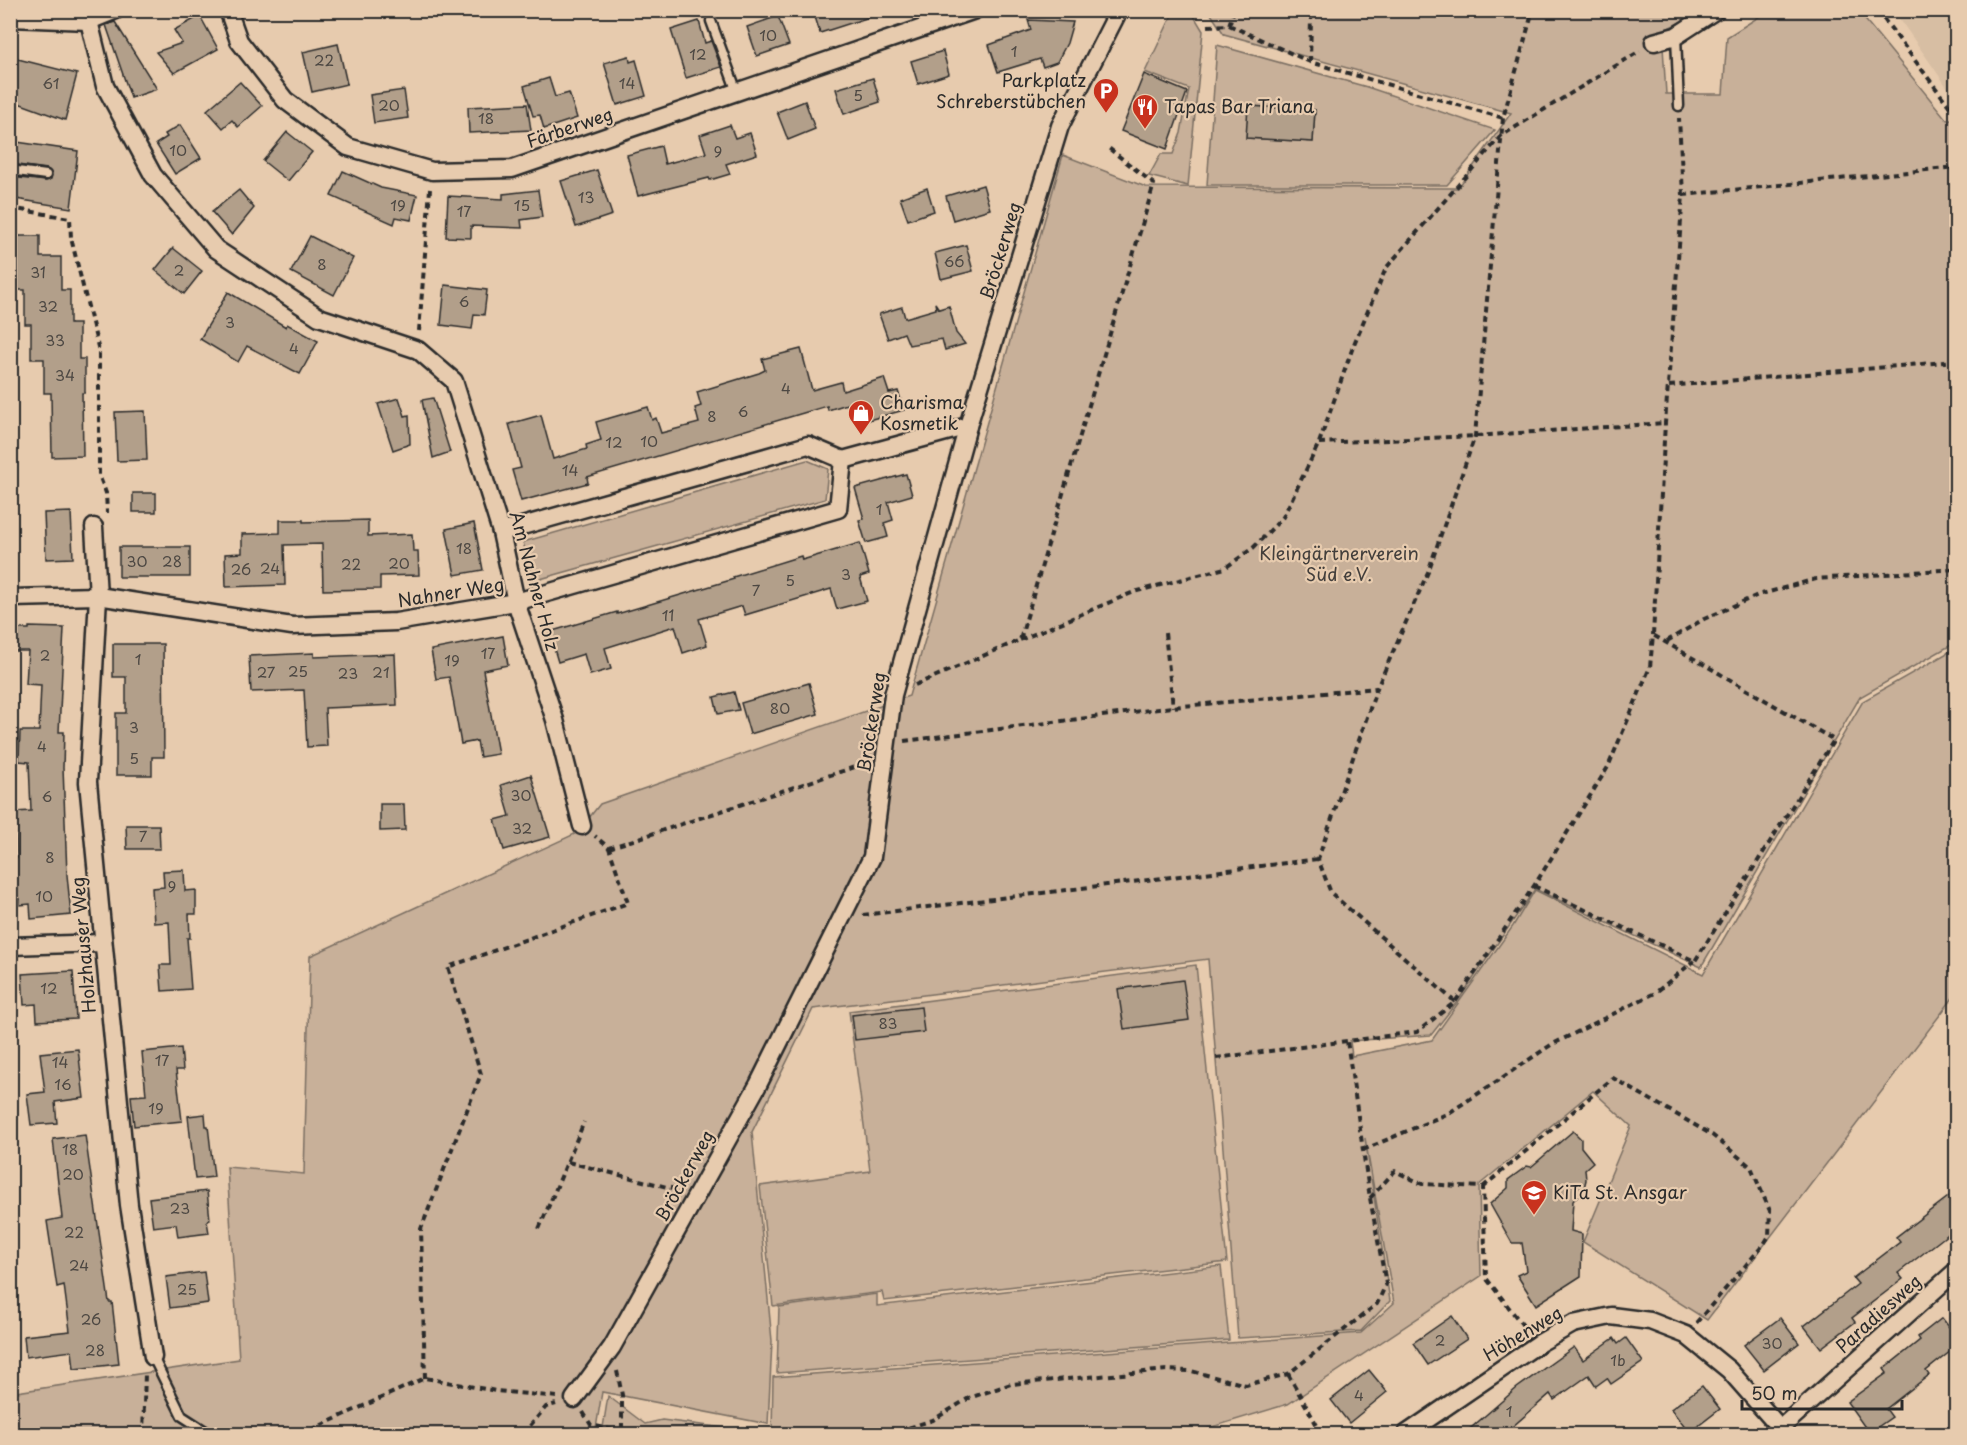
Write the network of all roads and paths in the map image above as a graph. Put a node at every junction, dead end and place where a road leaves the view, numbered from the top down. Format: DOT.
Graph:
graph roads {
  1 [pos="116,10"];
  2 [pos="228,10"];
  3 [pos="975,10"];
  4 [pos="1119,10"];
  5 [pos="1234,10"];
  6 [pos="1314,10"];
  7 [pos="1533,10"];
  8 [pos="1716,10"];
  9 [pos="1877,10"];
  10 [pos="10,18"];
  11 [pos="89,21"];
  12 [pos="711,21"];
  13 [pos="1229,25"];
  14 [pos="1208,26"];
  15 [pos="1676,36"];
  16 [pos="1654,42"];
  17 [pos="1310,62"];
  18 [pos="737,92"];
  19 [pos="1679,106"];
  20 [pos="1956,113"];
  21 [pos="1503,118"];
  22 [pos="1501,136"];
  23 [pos="1106,146"];
  24 [pos="1956,167"];
  25 [pos="10,170"];
  26 [pos="432,171"];
  27 [pos="46,175"];
  28 [pos="1683,195"];
  29 [pos="10,208"];
  30 [pos="418,350"];
  31 [pos="1956,360"];
  32 [pos="1669,386"];
  33 [pos="1665,423"];
  34 [pos="968,426"];
  35 [pos="1475,436"];
  36 [pos="1319,443"];
  37 [pos="843,460"];
  38 [pos="94,526"];
  39 [pos="501,532"];
  40 [pos="1956,569"];
  41 [pos="98,596"];
  42 [pos="10,598"];
  43 [pos="516,602"];
  44 [pos="1165,633"];
  45 [pos="1653,635"];
  46 [pos="1020,640"];
  47 [pos="1666,641"];
  48 [pos="1377,688"];
  49 [pos="892,695"];
  50 [pos="1173,707"];
  51 [pos="886,750"];
  52 [pos="582,826"];
  53 [pos="609,848"];
  54 [pos="1318,859"];
  55 [pos="1534,886"];
  56 [pos="841,918"];
  57 [pos="103,943"];
  58 [pos="10,946"];
  59 [pos="1695,961"];
  60 [pos="1455,1002"];
  61 [pos="1347,1041"];
  62 [pos="1216,1058"];
  63 [pos="584,1122"];
  64 [pos="1363,1150"];
  65 [pos="568,1162"];
  66 [pos="1483,1187"];
  67 [pos="697,1195"];
  68 [pos="1370,1198"];
  69 [pos="538,1229"];
  70 [pos="1956,1271"];
  71 [pos="1686,1335"];
  72 [pos="1538,1344"];
  73 [pos="612,1347"];
  74 [pos="153,1357"];
  75 [pos="1288,1374"];
  76 [pos="425,1378"];
  77 [pos="574,1399"];
  78 [pos="1777,1431"];
  79 [pos="622,1433"];
  80 [pos="143,1434"];
  81 [pos="210,1434"];
  82 [pos="302,1434"];
  83 [pos="523,1434"];
  84 [pos="632,1434"];
  85 [pos="889,1434"];
  86 [pos="1322,1434"];
  87 [pos="1406,1434"];
  1 -- 11 [label="street"];
  2 -- 26 [label="street, Färberweg"];
  3 -- 18 [label="street, Färberweg"];
  4 -- 34 [label="street, Bröckerweg"];
  5 -- 13 [label="path"];
  6 -- 17 [label="path"];
  7 -- 21 [label="path"];
  8 -- 15 [label="street"];
  9 -- 20 [label="path"];
  10 -- 11 [label="street"];
  11 -- 30 [label="street"];
  12 -- 18 [label="lane"];
  13 -- 14 [label="path"];
  13 -- 17 [label="path"];
  15 -- 16 [label="street"];
  15 -- 19 [label="lane"];
  16 -- 22 [label="path"];
  17 -- 21 [label="path"];
  18 -- 26 [label="street, Färberweg"];
  19 -- 28 [label="path"];
  21 -- 22 [label="path"];
  22 -- 35 [label="path"];
  22 -- 36 [label="path"];
  23 -- 46 [label="path"];
  24 -- 28 [label="path"];
  25 -- 27 [label="lane"];
  26 -- 30 [label="path"];
  28 -- 32 [label="path"];
  29 -- 38 [label="path"];
  30 -- 39 [label="street, Am Nahner Holz"];
  31 -- 32 [label="path"];
  32 -- 33 [label="path"];
  33 -- 35 [label="path"];
  33 -- 45 [label="path"];
  34 -- 37 [label="street"];
  34 -- 49 [label="street, Bröckerweg"];
  35 -- 36 [label="path"];
  35 -- 48 [label="path"];
  36 -- 46 [label="path"];
  37 -- 39 [label="street"];
  37 -- 43 [label="street, Nahner Weg"];
  38 -- 41 [label="street, Holzhauser Weg"];
  39 -- 43 [label="street, Am Nahner Holz"];
  40 -- 47 [label="path"];
  41 -- 42 [label="street, Nahner Weg"];
  41 -- 43 [label="street, Nahner Weg"];
  41 -- 57 [label="street, Holzhauser Weg"];
  43 -- 52 [label="street, Am Nahner Holz"];
  44 -- 50 [label="path"];
  45 -- 47 [label="path"];
  45 -- 55 [label="path"];
  46 -- 49 [label="path"];
  47 -- 59 [label="path"];
  48 -- 50 [label="path"];
  48 -- 54 [label="path"];
  49 -- 51 [label="street, Bröckerweg"];
  50 -- 51 [label="path"];
  51 -- 53 [label="path"];
  51 -- 56 [label="street, Bröckerweg"];
  52 -- 53 [label="path"];
  53 -- 76 [label="path"];
  54 -- 56 [label="path"];
  54 -- 60 [label="path"];
  55 -- 59 [label="path"];
  55 -- 60 [label="path"];
  56 -- 67 [label="street, Bröckerweg"];
  57 -- 58 [label="street"];
  57 -- 74 [label="street, Holzhauser Weg"];
  59 -- 64 [label="path"];
  60 -- 61 [label="path"];
  61 -- 62 [label="path"];
  61 -- 64 [label="path"];
  63 -- 65 [label="path"];
  64 -- 68 [label="path"];
  65 -- 67 [label="path"];
  65 -- 69 [label="path"];
  66 -- 68 [label="path"];
  66 -- 71 [label="path"];
  66 -- 72 [label="path"];
  67 -- 73 [label="street, Bröckerweg"];
  68 -- 75 [label="path"];
  70 -- 78 [label="street, Paradiesweg"];
  71 -- 72 [label="street, Höhenweg"];
  71 -- 78 [label="street, Höhenweg"];
  72 -- 87 [label="street, Höhenweg"];
  73 -- 77 [label="street, Bröckerweg"];
  73 -- 79 [label="path"];
  74 -- 80 [label="path"];
  74 -- 81 [label="lane"];
  75 -- 85 [label="path"];
  75 -- 86 [label="path"];
  76 -- 77 [label="path"];
  76 -- 82 [label="path"];
  77 -- 79 [label="path"];
  77 -- 83 [label="path"];
  79 -- 84 [label="path"];
}
